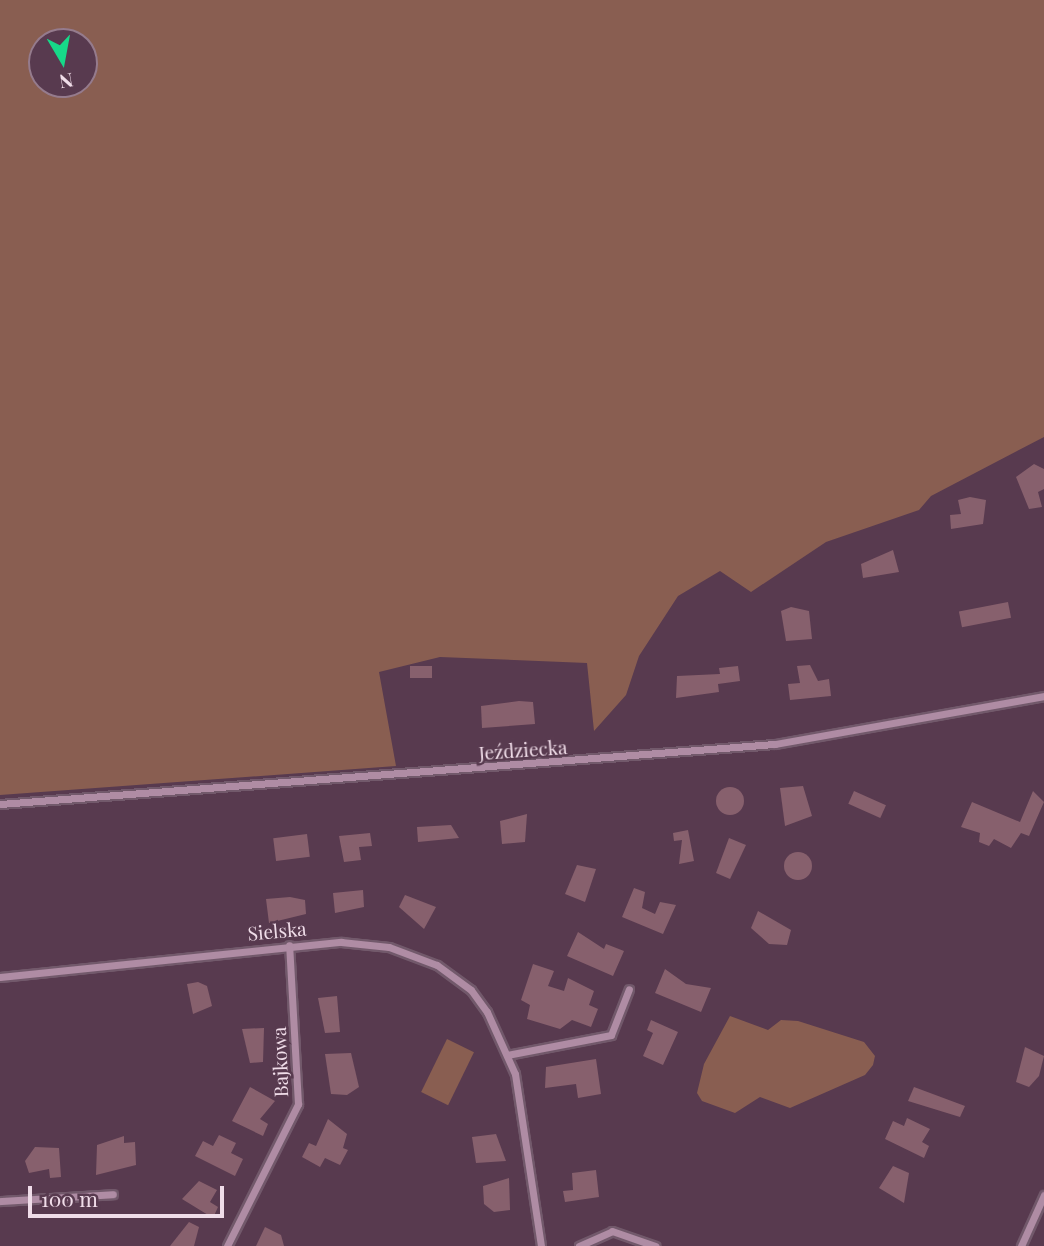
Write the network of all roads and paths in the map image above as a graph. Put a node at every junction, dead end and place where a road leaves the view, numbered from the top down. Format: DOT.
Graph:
graph roads {
  1 [pos="1044,696"];
  2 [pos="0,804"];
  3 [pos="289,945"];
  4 [pos="0,977"];
  5 [pos="629,989"];
  6 [pos="508,1055"];
  7 [pos="113,1194"];
  8 [pos="1044,1195"];
  9 [pos="0,1201"];
  10 [pos="227,1246"];
  11 [pos="541,1246"];
  12 [pos="579,1246"];
  13 [pos="655,1246"];
  14 [pos="1021,1246"];
  1 -- 2 [label="street, Jeździecka"];
  3 -- 4 [label="street, Sielska"];
  3 -- 6 [label="street, Sielska"];
  3 -- 10 [label="street, Bajkowa"];
  5 -- 6 [label="street"];
  6 -- 11 [label="street, Sielska"];
  7 -- 9 [label="street"];
  8 -- 14 [label="street"];
  12 -- 13 [label="street"];
}
